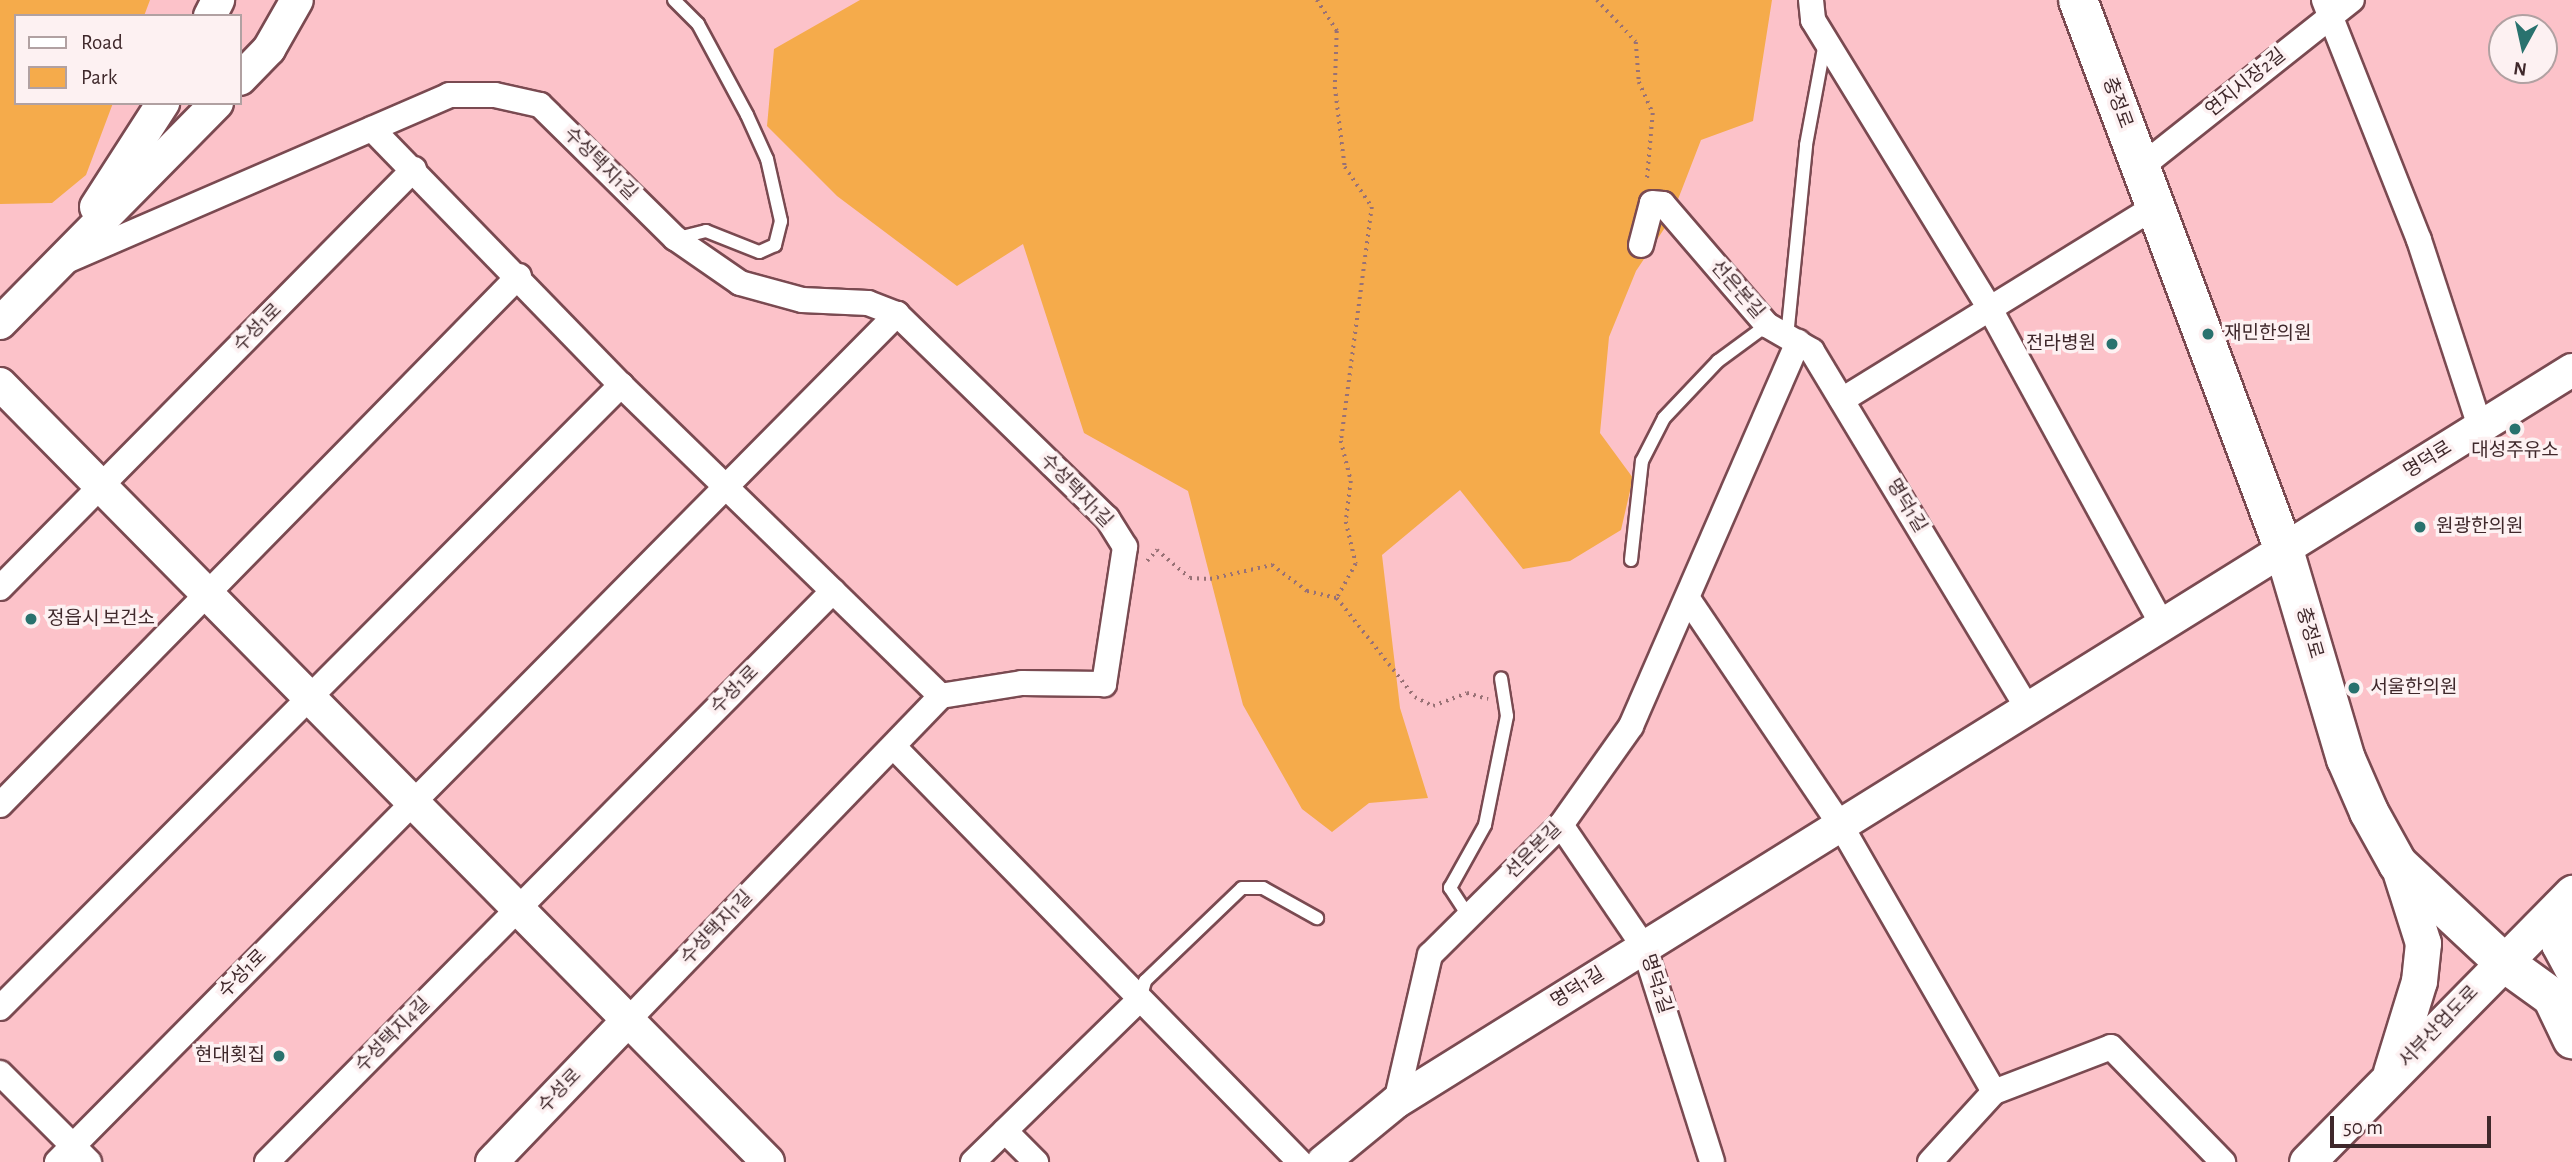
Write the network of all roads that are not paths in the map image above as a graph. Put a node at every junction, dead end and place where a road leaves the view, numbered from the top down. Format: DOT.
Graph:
graph roads {
  1 [pos="297,0"];
  2 [pos="674,0"];
  3 [pos="1811,0"];
  4 [pos="2078,0"];
  5 [pos="2352,0"];
  6 [pos="2327,7"];
  7 [pos="1825,40"];
  8 [pos="242,77"];
  9 [pos="162,105"];
  10 [pos="214,105"];
  11 [pos="372,129"];
  12 [pos="2141,167"];
  13 [pos="414,169"];
  14 [pos="2155,207"];
  15 [pos="675,238"];
  16 [pos="1641,245"];
  17 [pos="60,264"];
  18 [pos="519,276"];
  19 [pos="1989,307"];
  20 [pos="897,314"];
  21 [pos="0,323"];
  22 [pos="1784,335"];
  23 [pos="2572,370"];
  24 [pos="0,384"];
  25 [pos="621,386"];
  26 [pos="1842,400"];
  27 [pos="2480,427"];
  28 [pos="726,486"];
  29 [pos="101,487"];
  30 [pos="2284,550"];
  31 [pos="1631,560"];
  32 [pos="0,588"];
  33 [pos="833,591"];
  34 [pos="207,594"];
  35 [pos="1688,599"];
  36 [pos="2161,623"];
  37 [pos="1502,678"];
  38 [pos="941,696"];
  39 [pos="310,698"];
  40 [pos="2026,706"];
  41 [pos="894,747"];
  42 [pos="413,803"];
  43 [pos="0,805"];
  44 [pos="1840,824"];
  45 [pos="1562,825"];
  46 [pos="2398,864"];
  47 [pos="2565,900"];
  48 [pos="518,908"];
  49 [pos="1469,917"];
  50 [pos="1317,918"];
  51 [pos="1644,947"];
  52 [pos="2502,961"];
  53 [pos="2565,988"];
  54 [pos="1140,999"];
  55 [pos="0,1009"];
  56 [pos="628,1020"];
  57 [pos="2572,1039"];
  58 [pos="0,1073"];
  59 [pos="2389,1080"];
  60 [pos="1994,1092"];
  61 [pos="1396,1102"];
  62 [pos="1006,1131"];
  63 [pos="73,1157"];
  64 [pos="267,1162"];
  65 [pos="492,1162"];
  66 [pos="768,1162"];
  67 [pos="973,1162"];
  68 [pos="1037,1162"];
  69 [pos="1300,1162"];
  70 [pos="1323,1162"];
  71 [pos="1712,1162"];
  72 [pos="1930,1162"];
  73 [pos="2223,1162"];
  74 [pos="2307,1162"];
  1 -- 8 [label="street"];
  2 -- 15 [label="lane"];
  3 -- 7 [label="street"];
  4 -- 12 [label="main road, 충정로"];
  5 -- 6 [label="street, 연지시장2길"];
  6 -- 12 [label="street, 연지시장2길"];
  6 -- 27 [label="street"];
  7 -- 19 [label="street"];
  7 -- 22 [label="lane"];
  9 -- 17 [label="street"];
  10 -- 17 [label="street"];
  11 -- 13 [label="street"];
  11 -- 15 [label="street, 수성택지1길"];
  11 -- 17 [label="street, 수성택지1길"];
  12 -- 14 [label="main road, 충정로"];
  13 -- 18 [label="street"];
  13 -- 29 [label="street, 수성1로"];
  14 -- 19 [label="street"];
  14 -- 30 [label="main road, 충정로"];
  15 -- 20 [label="street, 수성택지1길"];
  16 -- 22 [label="street, 선은본길"];
  17 -- 21 [label="street"];
  18 -- 25 [label="street"];
  18 -- 34 [label="street"];
  19 -- 26 [label="street"];
  19 -- 36 [label="street"];
  20 -- 28 [label="street"];
  20 -- 38 [label="street, 수성택지1길"];
  22 -- 26 [label="street, 명덕1길"];
  22 -- 31 [label="lane, 선은본길"];
  22 -- 35 [label="street, 선은본길"];
  23 -- 27 [label="street, 명덕로"];
  24 -- 29 [label="street"];
  25 -- 28 [label="street"];
  25 -- 39 [label="street"];
  26 -- 40 [label="street, 명덕1길"];
  27 -- 30 [label="street, 명덕로"];
  28 -- 33 [label="street"];
  28 -- 42 [label="street, 수성1로"];
  29 -- 32 [label="street, 수성1로"];
  29 -- 34 [label="street"];
  30 -- 36 [label="street, 명덕1길"];
  30 -- 46 [label="main road, 충정로"];
  33 -- 38 [label="street"];
  33 -- 48 [label="street, 수성1로"];
  34 -- 39 [label="street"];
  34 -- 43 [label="street"];
  35 -- 44 [label="street"];
  35 -- 45 [label="street, 선은본길"];
  36 -- 40 [label="street, 명덕1길"];
  37 -- 49 [label="lane"];
  38 -- 41 [label="street, 수성택지1길"];
  39 -- 42 [label="street"];
  39 -- 55 [label="street"];
  40 -- 44 [label="street, 명덕1길"];
  41 -- 54 [label="street"];
  41 -- 56 [label="street, 수성택지1길"];
  42 -- 48 [label="street"];
  42 -- 63 [label="street, 수성1로"];
  44 -- 51 [label="street, 명덕1길"];
  44 -- 60 [label="street"];
  45 -- 49 [label="street, 선은본길"];
  45 -- 51 [label="street, 명덕2길"];
  46 -- 52 [label="main road, 충정로"];
  46 -- 59 [label="main road"];
  47 -- 52 [label="main road, 서부산업도로"];
  47 -- 53 [label="main road"];
  48 -- 56 [label="street"];
  48 -- 64 [label="street, 수성택지4길"];
  49 -- 61 [label="street, 선은본길"];
  50 -- 54 [label="lane"];
  51 -- 61 [label="street, 명덕1길"];
  51 -- 71 [label="street, 명덕2길"];
  52 -- 53 [label="main road, 충정로"];
  52 -- 59 [label="main road, 서부산업도로"];
  53 -- 57 [label="main road, 충정로"];
  54 -- 62 [label="street"];
  54 -- 69 [label="street"];
  56 -- 65 [label="street, 수성로"];
  56 -- 66 [label="street"];
  58 -- 63 [label="street"];
  59 -- 74 [label="main road, 서부산업도로"];
  60 -- 72 [label="street"];
  60 -- 73 [label="street"];
  61 -- 70 [label="street, 명덕1길"];
  62 -- 67 [label="street"];
  62 -- 68 [label="street"];
}
